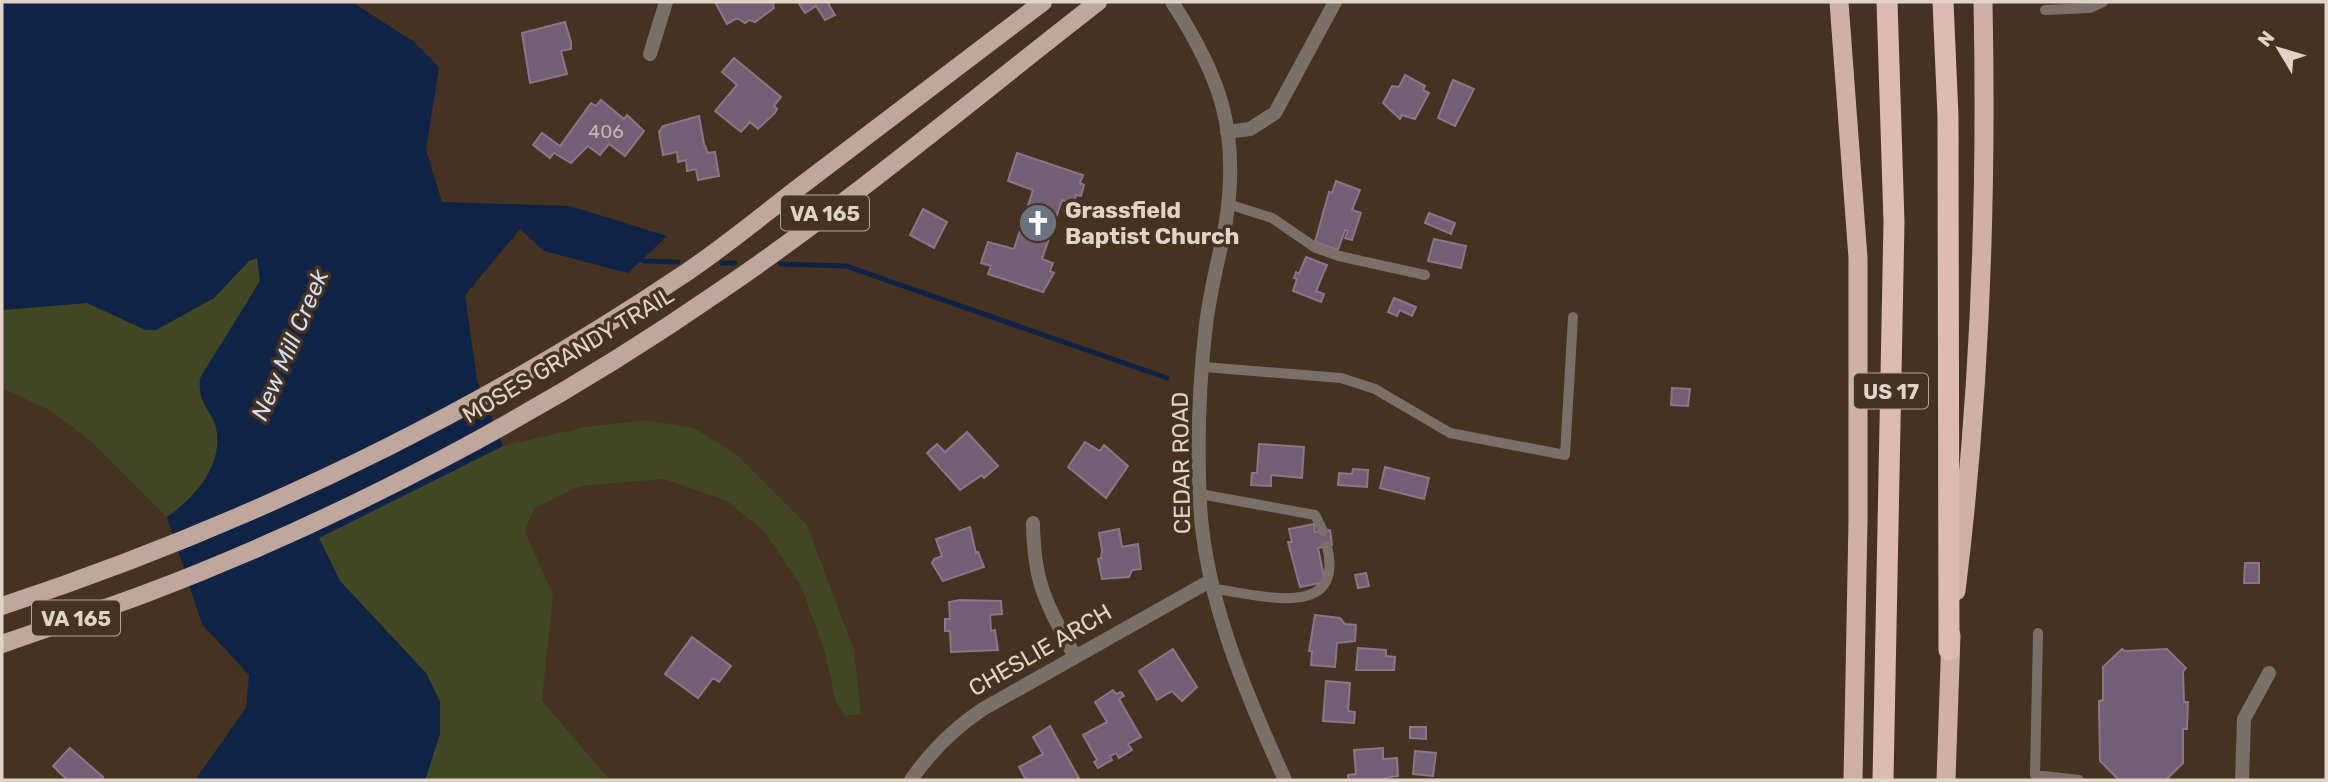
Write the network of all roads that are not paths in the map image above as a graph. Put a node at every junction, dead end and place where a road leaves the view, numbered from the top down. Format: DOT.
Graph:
graph roads {
  1 [pos="666,2"];
  2 [pos="1043,2"];
  3 [pos="1097,2"];
  4 [pos="1172,2"];
  5 [pos="1335,2"];
  6 [pos="1839,2"];
  7 [pos="1887,2"];
  8 [pos="1943,2"];
  9 [pos="1983,2"];
  10 [pos="2103,2"];
  11 [pos="2045,10"];
  12 [pos="650,54"];
  13 [pos="1227,132"];
  14 [pos="1228,204"];
  15 [pos="1425,275"];
  16 [pos="1573,317"];
  17 [pos="1204,367"];
  18 [pos="1200,494"];
  19 [pos="1033,523"];
  20 [pos="1323,531"];
  21 [pos="1327,546"];
  22 [pos="1212,585"];
  23 [pos="2,606"];
  24 [pos="2038,633"];
  25 [pos="2,644"];
  26 [pos="1949,650"];
  27 [pos="1074,655"];
  28 [pos="2269,673"];
  29 [pos="911,780"];
  30 [pos="1285,780"];
  31 [pos="1853,780"];
  32 [pos="1883,780"];
  33 [pos="1946,780"];
  34 [pos="2079,780"];
  35 [pos="2242,780"];
  1 -- 12 [label="street"];
  2 -- 23 [label="main road, MOSES GRANDY TRAIL / VA 165"];
  3 -- 25 [label="main road, MOSES GRANDY TRAIL / VA 165"];
  4 -- 13 [label="street, CEDAR ROAD"];
  5 -- 13 [label="street"];
  6 -- 31 [label="highway"];
  7 -- 32 [label="highway, US 17"];
  8 -- 26 [label="highway, US 17"];
  9 -- 26 [label="highway"];
  10 -- 11 [label="lane"];
  13 -- 14 [label="street, CEDAR ROAD"];
  14 -- 15 [label="lane"];
  14 -- 17 [label="street, CEDAR ROAD"];
  16 -- 17 [label="lane"];
  17 -- 18 [label="street, CEDAR ROAD"];
  18 -- 20 [label="lane"];
  18 -- 22 [label="street, CEDAR ROAD"];
  19 -- 27 [label="street"];
  21 -- 22 [label="lane"];
  22 -- 27 [label="street, CHESLIE ARCH"];
  22 -- 30 [label="street, CEDAR ROAD"];
  24 -- 34 [label="lane"];
  26 -- 33 [label="highway, US 17"];
  27 -- 29 [label="street, CHESLIE ARCH"];
  28 -- 35 [label="street"];
}
